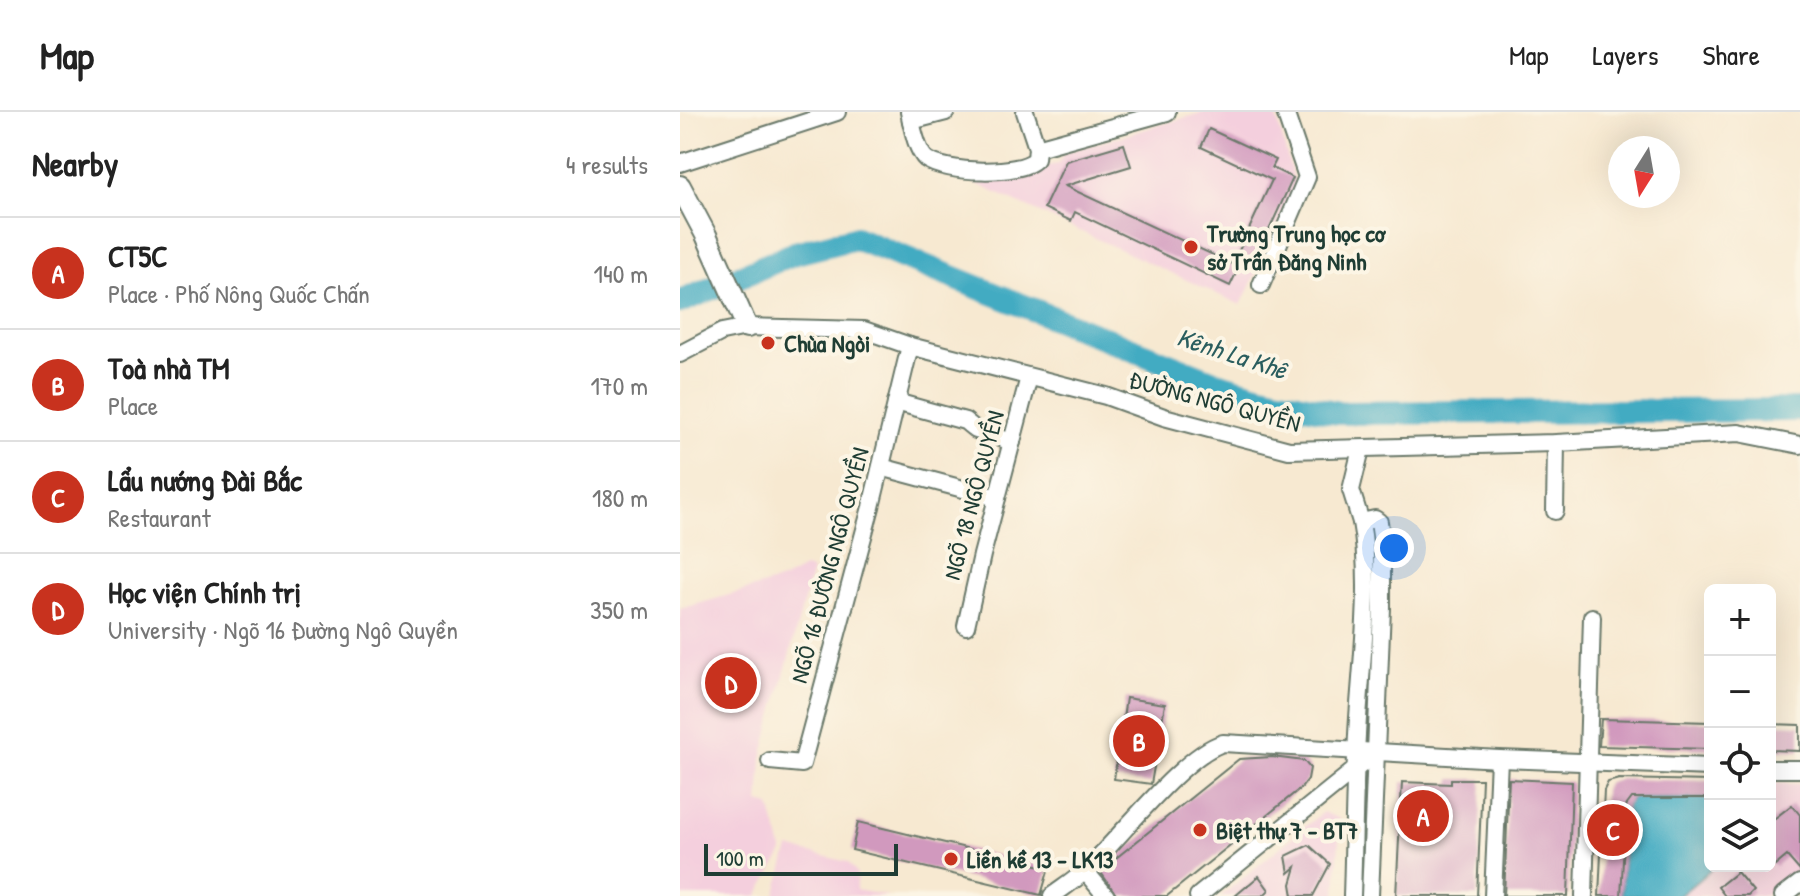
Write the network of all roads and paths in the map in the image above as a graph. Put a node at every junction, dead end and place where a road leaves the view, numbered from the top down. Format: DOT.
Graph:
graph roads {
  1 [pos="837,112"];
  2 [pos="946,112"];
  3 [pos="1025,112"];
  4 [pos="1167,112"];
  5 [pos="1285,112"];
  6 [pos="910,116"];
  7 [pos="1037,148"];
  8 [pos="680,163"];
  9 [pos="680,186"];
  10 [pos="1261,285"];
  11 [pos="744,318"];
  12 [pos="910,346"];
  13 [pos="680,354"];
  14 [pos="1029,377"];
  15 [pos="896,402"];
  16 [pos="1012,442"];
  17 [pos="1556,443"];
  18 [pos="1800,445"];
  19 [pos="1361,449"];
  20 [pos="881,467"];
  21 [pos="997,498"];
  22 [pos="1555,511"];
  23 [pos="1361,522"];
  24 [pos="1592,617"];
  25 [pos="966,626"];
  26 [pos="1374,753"];
  27 [pos="1499,759"];
  28 [pos="1356,760"];
  29 [pos="770,761"];
  30 [pos="1589,763"];
  31 [pos="1704,767"];
  32 [pos="1776,769"];
  33 [pos="1800,769"];
  34 [pos="1085,871"];
  35 [pos="1800,883"];
  36 [pos="1052,896"];
  37 [pos="1106,896"];
  38 [pos="1198,896"];
  39 [pos="1352,896"];
  40 [pos="1370,896"];
  41 [pos="1493,896"];
  42 [pos="1584,896"];
  43 [pos="1783,896"];
  1 -- 8 [label="street"];
  2 -- 6 [label="street"];
  3 -- 7 [label="street"];
  4 -- 7 [label="street"];
  5 -- 10 [label="street"];
  6 -- 7 [label="street"];
  9 -- 11 [label="main road"];
  11 -- 12 [label="street, ĐƯỜNG NGÔ QUYỀN"];
  11 -- 13 [label="street, ĐƯỜNG NGÔ QUYỀN"];
  12 -- 14 [label="street, ĐƯỜNG NGÔ QUYỀN"];
  12 -- 15 [label="street, NGÕ 16 ĐƯỜNG NGÔ QUYỀN"];
  14 -- 16 [label="street, NGÕ 18 NGÔ QUYỀN"];
  14 -- 19 [label="street, ĐƯỜNG NGÔ QUYỀN"];
  15 -- 16 [label="street"];
  15 -- 20 [label="street, NGÕ 16 ĐƯỜNG NGÔ QUYỀN"];
  16 -- 21 [label="street, NGÕ 18 NGÔ QUYỀN"];
  17 -- 18 [label="street, ĐƯỜNG NGÔ QUYỀN"];
  17 -- 19 [label="street, ĐƯỜNG NGÔ QUYỀN"];
  17 -- 22 [label="street"];
  19 -- 23 [label="street"];
  20 -- 21 [label="street"];
  20 -- 29 [label="street, NGÕ 16 ĐƯỜNG NGÔ QUYỀN"];
  21 -- 25 [label="street, NGÕ 18 NGÔ QUYỀN"];
  23 -- 26 [label="street"];
  23 -- 28 [label="street"];
  24 -- 30 [label="street"];
  26 -- 27 [label="street"];
  26 -- 28 [label="street"];
  26 -- 40 [label="street"];
  27 -- 30 [label="street"];
  27 -- 41 [label="street"];
  28 -- 34 [label="street"];
  28 -- 38 [label="street"];
  28 -- 39 [label="street"];
  30 -- 31 [label="street"];
  30 -- 42 [label="street"];
  32 -- 33 [label="street"];
  34 -- 36 [label="street"];
  34 -- 37 [label="street"];
  35 -- 43 [label="street"];
}
